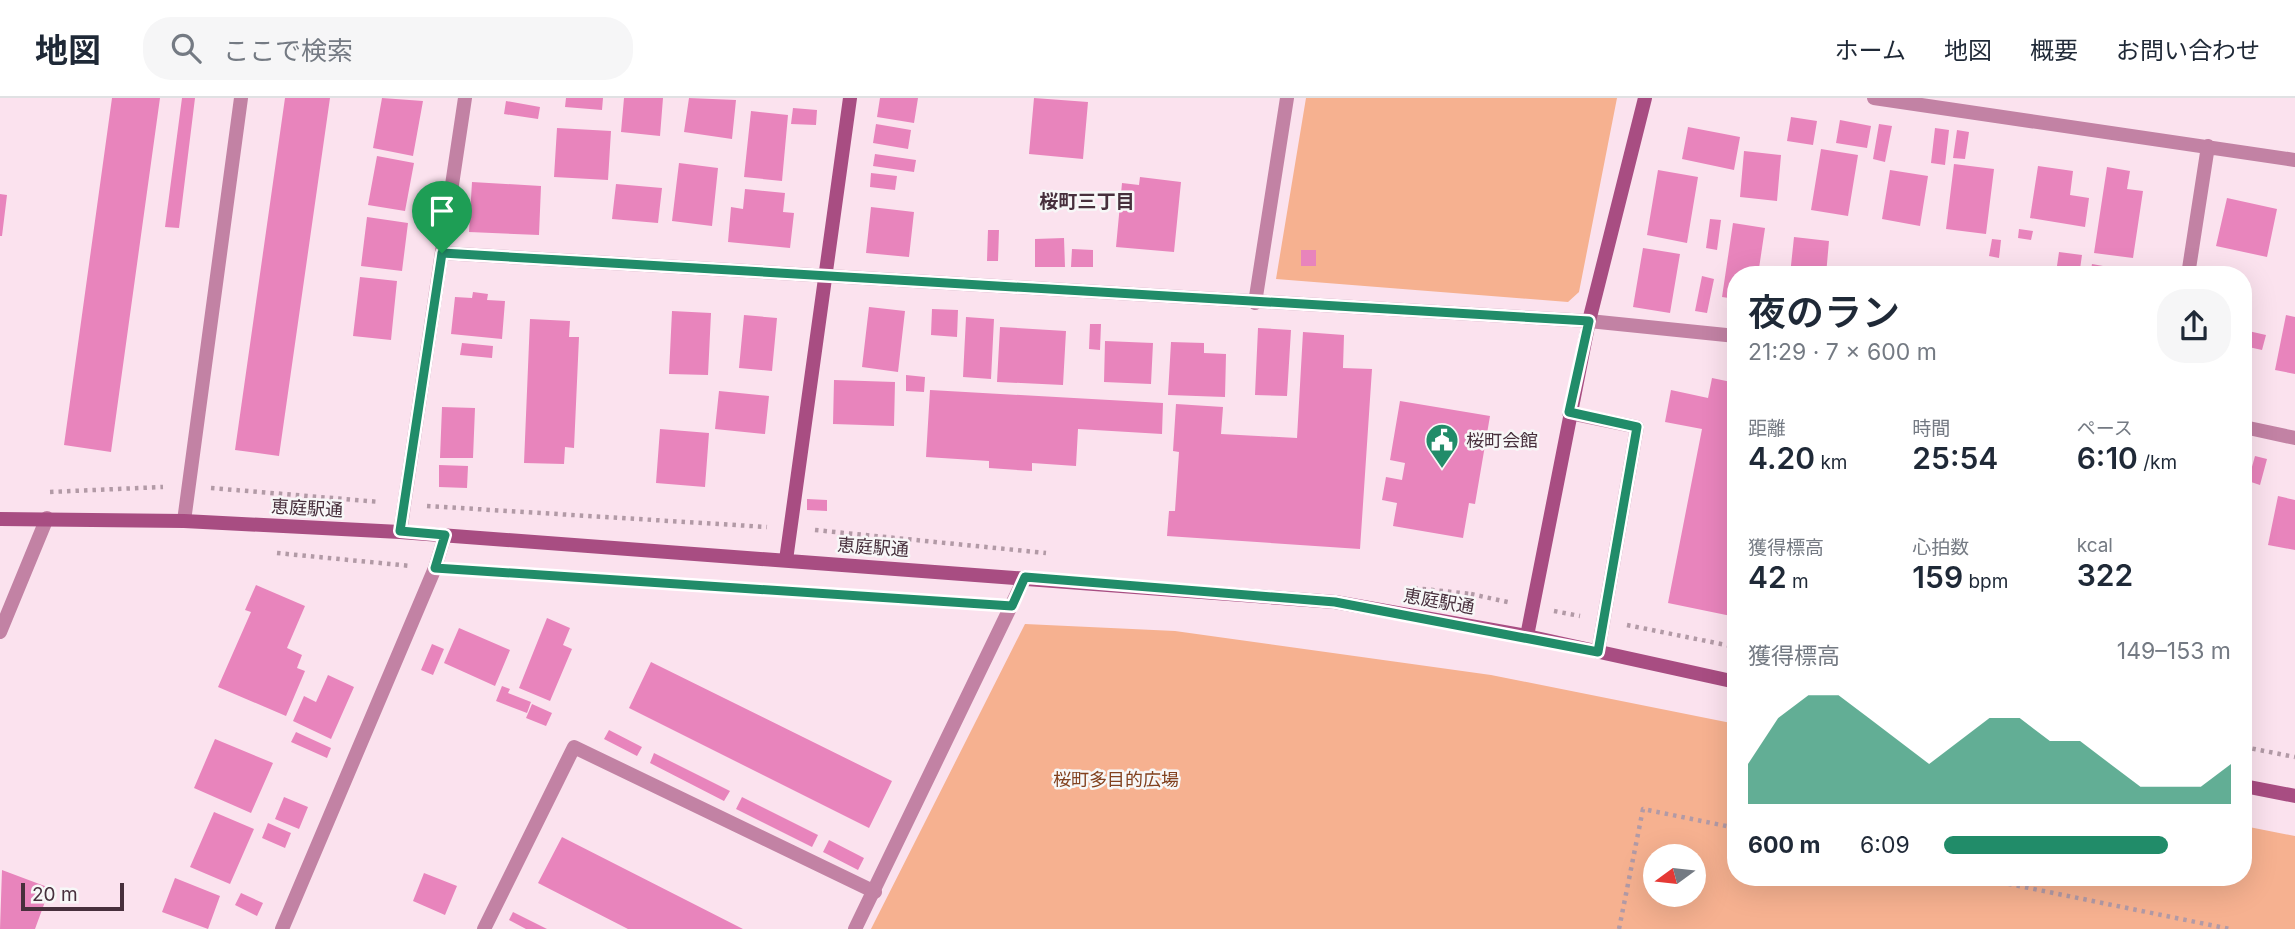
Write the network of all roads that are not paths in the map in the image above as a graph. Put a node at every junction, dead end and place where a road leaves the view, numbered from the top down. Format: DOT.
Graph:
graph roads {
  1 [pos="241,98"];
  2 [pos="465,98"];
  3 [pos="850,98"];
  4 [pos="1287,98"];
  5 [pos="1644,98"];
  6 [pos="1874,98"];
  7 [pos="2208,146"];
  8 [pos="2295,160"];
  9 [pos="442,253"];
  10 [pos="2190,266"];
  11 [pos="825,277"];
  12 [pos="1255,303"];
  13 [pos="1589,321"];
  14 [pos="1727,335"];
  15 [pos="1569,412"];
  16 [pos="2252,429"];
  17 [pos="2295,438"];
  18 [pos="47,518"];
  19 [pos="0,519"];
  20 [pos="184,521"];
  21 [pos="400,531"];
  22 [pos="445,535"];
  23 [pos="786,560"];
  24 [pos="1025,577"];
  25 [pos="0,632"];
  26 [pos="1527,636"];
  27 [pos="1598,652"];
  28 [pos="1727,680"];
  29 [pos="2252,788"];
  30 [pos="2295,796"];
  31 [pos="874,892"];
  32 [pos="282,929"];
  33 [pos="484,929"];
  34 [pos="855,929"];
  1 -- 20 [label="street"];
  2 -- 9 [label="street"];
  3 -- 11 [label="street"];
  4 -- 12 [label="street"];
  5 -- 13 [label="street"];
  6 -- 7 [label="street"];
  7 -- 8 [label="street"];
  7 -- 10 [label="street"];
  9 -- 11 [label="street"];
  9 -- 21 [label="street"];
  11 -- 12 [label="street"];
  11 -- 23 [label="street"];
  12 -- 13 [label="street"];
  13 -- 14 [label="street"];
  13 -- 15 [label="street"];
  15 -- 26 [label="street"];
  15 -- 27 [label="street"];
  16 -- 17 [label="street"];
  18 -- 19 [label="street, 恵庭駅通"];
  18 -- 20 [label="street, 恵庭駅通"];
  18 -- 25 [label="street"];
  20 -- 21 [label="street, 恵庭駅通"];
  21 -- 22 [label="street, 恵庭駅通"];
  22 -- 23 [label="street, 恵庭駅通"];
  22 -- 32 [label="street"];
  23 -- 24 [label="street, 恵庭駅通"];
  24 -- 26 [label="street, 恵庭駅通"];
  24 -- 31 [label="street"];
  26 -- 27 [label="street, 恵庭駅通"];
  27 -- 28 [label="street, 恵庭駅通"];
  29 -- 30 [label="street"];
  31 -- 33 [label="street"];
  31 -- 34 [label="street"];
}
